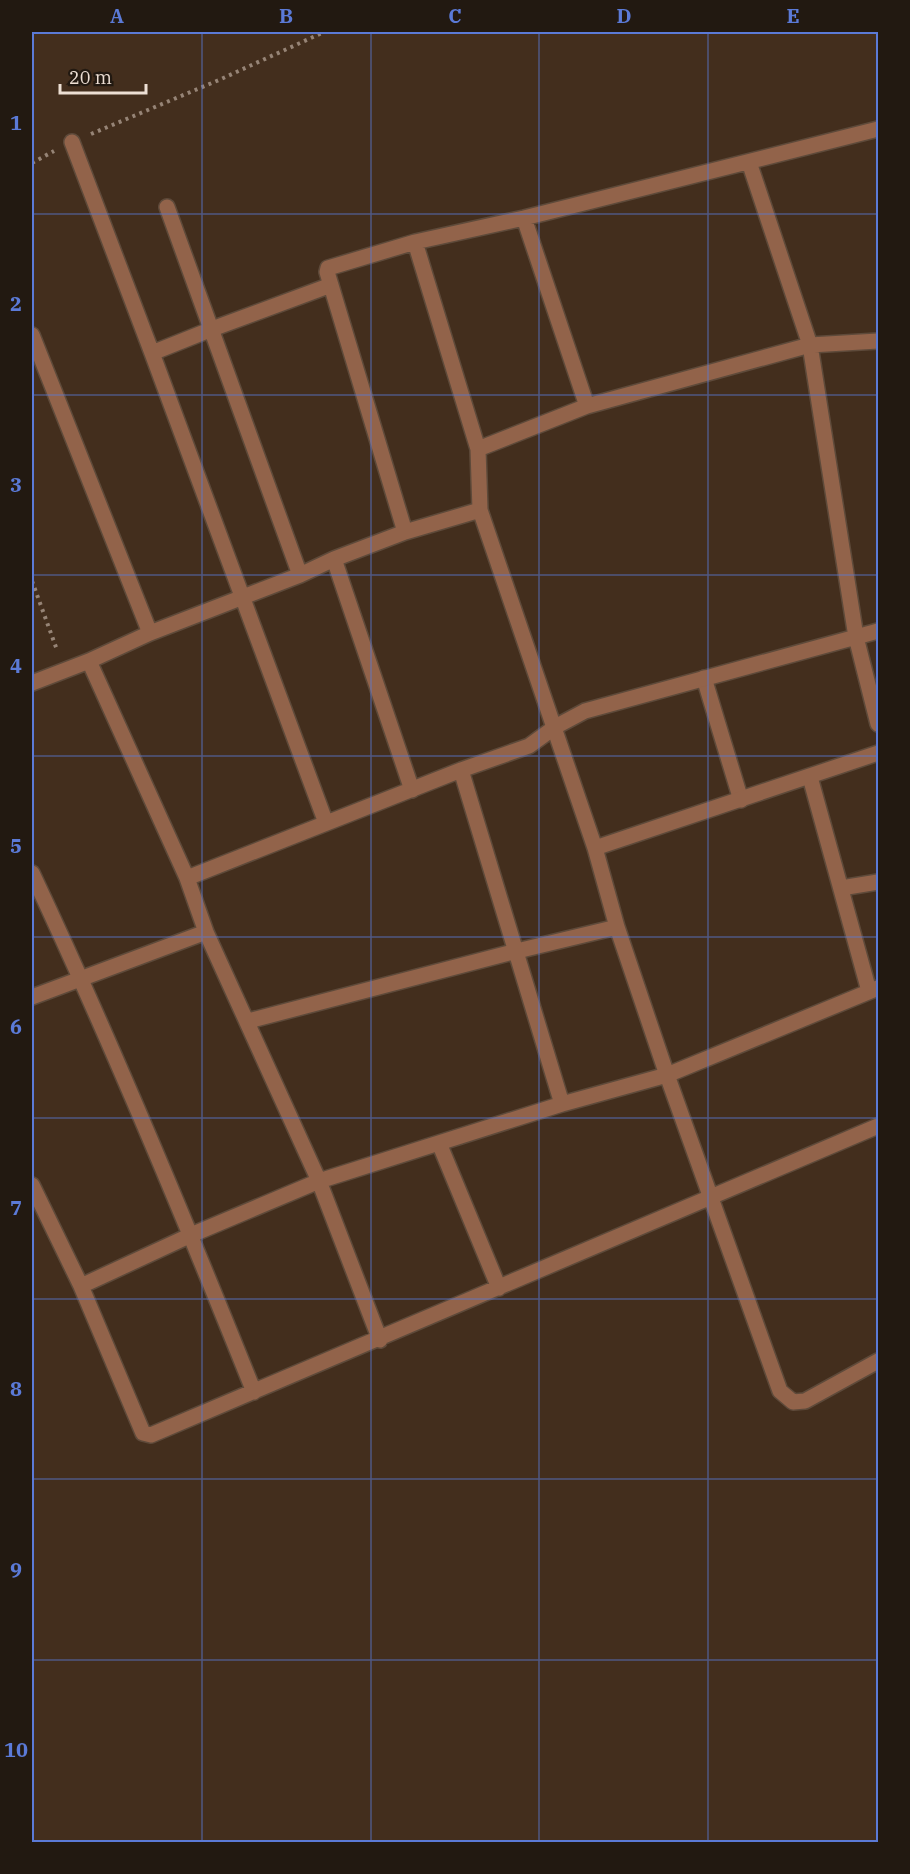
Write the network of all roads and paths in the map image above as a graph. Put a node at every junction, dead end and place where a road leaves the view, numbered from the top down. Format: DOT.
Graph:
graph roads {
  1 [pos="324,32"];
  2 [pos="879,129"];
  3 [pos="72,142"];
  4 [pos="749,162"];
  5 [pos="32,163"];
  6 [pos="167,207"];
  7 [pos="524,218"];
  8 [pos="415,242"];
  9 [pos="332,285"];
  10 [pos="212,329"];
  11 [pos="32,335"];
  12 [pos="879,341"];
  13 [pos="810,345"];
  14 [pos="152,353"];
  15 [pos="587,406"];
  16 [pos="478,449"];
  17 [pos="480,510"];
  18 [pos="405,532"];
  19 [pos="334,559"];
  20 [pos="300,575"];
  21 [pos="32,581"];
  22 [pos="241,598"];
  23 [pos="879,631"];
  24 [pos="150,633"];
  25 [pos="856,637"];
  26 [pos="89,661"];
  27 [pos="65,670"];
  28 [pos="704,678"];
  29 [pos="32,683"];
  30 [pos="879,724"];
  31 [pos="555,727"];
  32 [pos="879,753"];
  33 [pos="461,770"];
  34 [pos="810,777"];
  35 [pos="412,790"];
  36 [pos="741,800"];
  37 [pos="326,823"];
  38 [pos="595,848"];
  39 [pos="32,873"];
  40 [pos="187,878"];
  41 [pos="879,882"];
  42 [pos="841,888"];
  43 [pos="617,927"];
  44 [pos="206,932"];
  45 [pos="517,951"];
  46 [pos="81,978"];
  47 [pos="874,990"];
  48 [pos="32,997"];
  49 [pos="248,1021"];
  50 [pos="667,1075"];
  51 [pos="562,1104"];
  52 [pos="879,1126"];
  53 [pos="440,1143"];
  54 [pos="319,1181"];
  55 [pos="32,1185"];
  56 [pos="709,1197"];
  57 [pos="191,1235"];
  58 [pos="81,1286"];
  59 [pos="499,1288"];
  60 [pos="380,1340"];
  61 [pos="879,1361"];
  62 [pos="254,1392"];
  1 -- 3 [label="path"];
  2 -- 4 [label="street"];
  3 -- 5 [label="path"];
  3 -- 14 [label="street"];
  4 -- 7 [label="street"];
  4 -- 13 [label="street"];
  6 -- 10 [label="street"];
  7 -- 8 [label="street"];
  7 -- 15 [label="street"];
  8 -- 9 [label="street"];
  8 -- 16 [label="street"];
  9 -- 10 [label="street"];
  9 -- 18 [label="street"];
  10 -- 14 [label="street"];
  10 -- 20 [label="street"];
  11 -- 24 [label="street"];
  12 -- 13 [label="street"];
  13 -- 15 [label="street"];
  13 -- 25 [label="street"];
  14 -- 22 [label="street"];
  15 -- 16 [label="street"];
  16 -- 17 [label="street"];
  17 -- 18 [label="street"];
  17 -- 31 [label="street"];
  18 -- 19 [label="street"];
  19 -- 20 [label="street"];
  19 -- 35 [label="street"];
  20 -- 22 [label="street"];
  21 -- 27 [label="path"];
  22 -- 24 [label="street"];
  22 -- 37 [label="street"];
  23 -- 25 [label="street"];
  24 -- 26 [label="street"];
  25 -- 28 [label="street"];
  25 -- 30 [label="street"];
  26 -- 27 [label="street"];
  26 -- 40 [label="street"];
  27 -- 29 [label="street"];
  28 -- 31 [label="street"];
  28 -- 36 [label="street"];
  31 -- 33 [label="street"];
  31 -- 38 [label="street"];
  32 -- 34 [label="street"];
  33 -- 35 [label="street"];
  33 -- 45 [label="street"];
  34 -- 36 [label="street"];
  34 -- 42 [label="street"];
  35 -- 37 [label="street"];
  36 -- 38 [label="street"];
  37 -- 40 [label="street"];
  38 -- 43 [label="street"];
  39 -- 46 [label="street"];
  40 -- 44 [label="street"];
  41 -- 42 [label="street"];
  42 -- 47 [label="street"];
  43 -- 45 [label="street"];
  43 -- 50 [label="street"];
  44 -- 46 [label="street"];
  44 -- 49 [label="street"];
  45 -- 49 [label="street"];
  45 -- 51 [label="street"];
  46 -- 48 [label="street"];
  46 -- 57 [label="street"];
  47 -- 50 [label="street"];
  49 -- 54 [label="street"];
  50 -- 51 [label="street"];
  50 -- 56 [label="street"];
  51 -- 53 [label="street"];
  52 -- 56 [label="street"];
  53 -- 54 [label="street"];
  53 -- 59 [label="street"];
  54 -- 57 [label="street"];
  54 -- 60 [label="street"];
  55 -- 58 [label="street"];
  56 -- 59 [label="street"];
  56 -- 61 [label="street"];
  57 -- 58 [label="street"];
  57 -- 62 [label="street"];
  58 -- 62 [label="street"];
  59 -- 60 [label="street"];
  60 -- 62 [label="street"];
}
